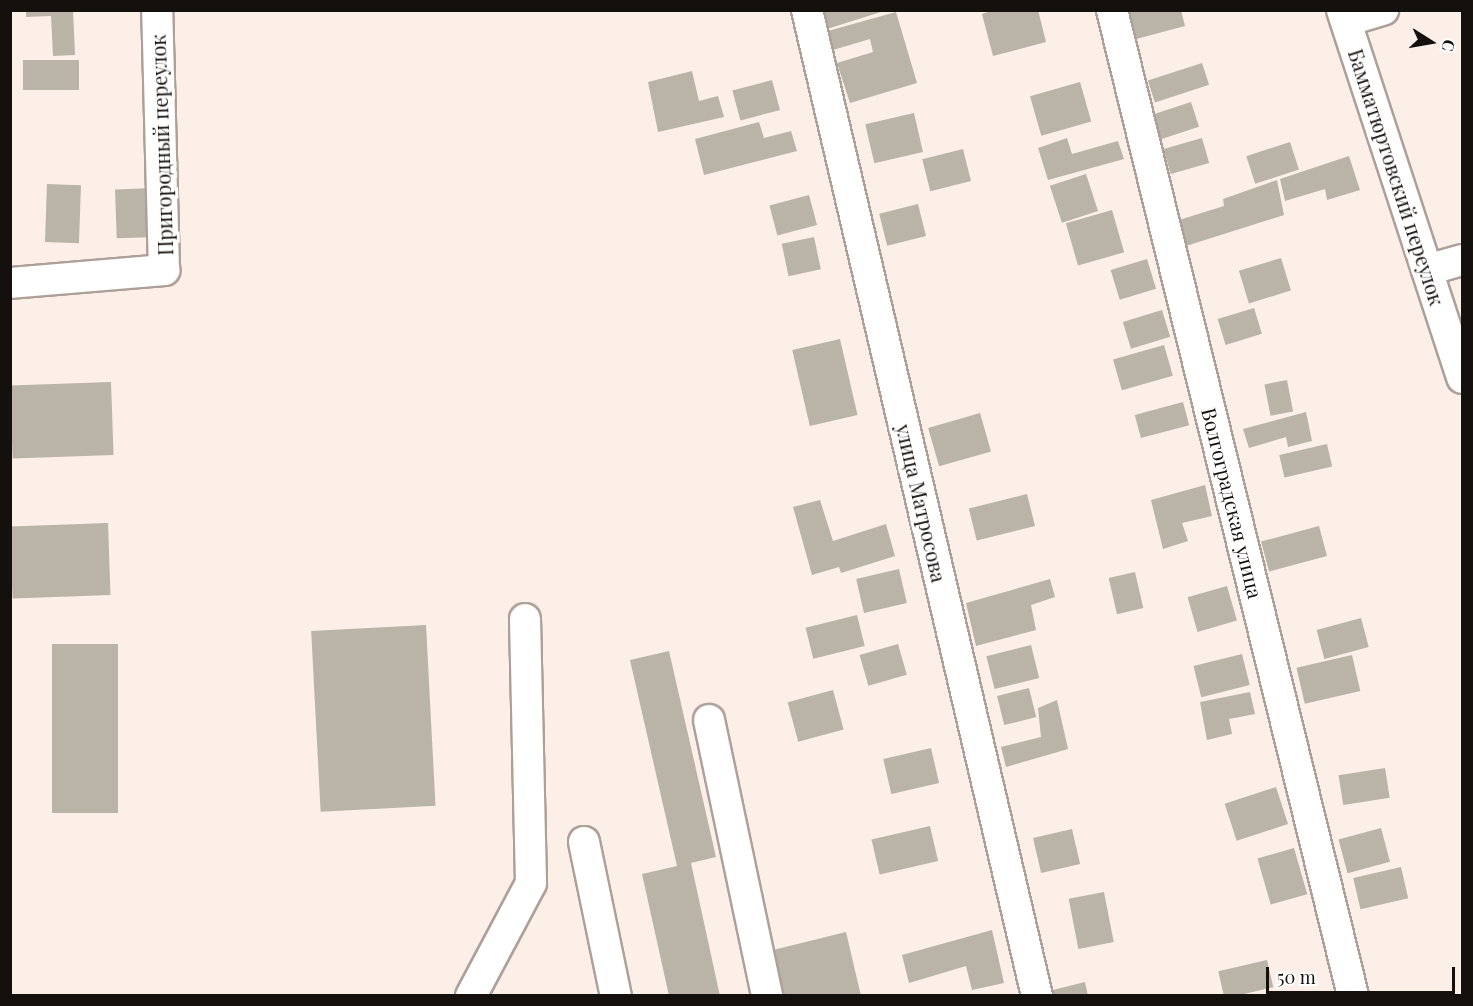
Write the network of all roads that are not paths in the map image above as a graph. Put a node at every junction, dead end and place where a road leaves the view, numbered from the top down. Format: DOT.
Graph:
graph roads {
  1 [pos="157,10"];
  2 [pos="807,10"];
  3 [pos="1112,10"];
  4 [pos="1383,10"];
  5 [pos="1344,16"];
  6 [pos="1462,261"];
  7 [pos="1427,270"];
  8 [pos="10,283"];
  9 [pos="1462,378"];
  10 [pos="525,619"];
  11 [pos="708,720"];
  12 [pos="584,842"];
  13 [pos="471,996"];
  14 [pos="616,996"];
  15 [pos="767,996"];
  16 [pos="1037,996"];
  17 [pos="1353,996"];
  1 -- 8 [label="street, Пригородный переулок"];
  2 -- 16 [label="street, улица Матросова"];
  3 -- 17 [label="street, Волгоградская улица"];
  4 -- 5 [label="street"];
  5 -- 7 [label="street, Бамматюртовский переулок"];
  6 -- 7 [label="street"];
  7 -- 9 [label="street, Бамматюртовский переулок"];
  10 -- 13 [label="street"];
  11 -- 15 [label="street"];
  12 -- 14 [label="street"];
}
